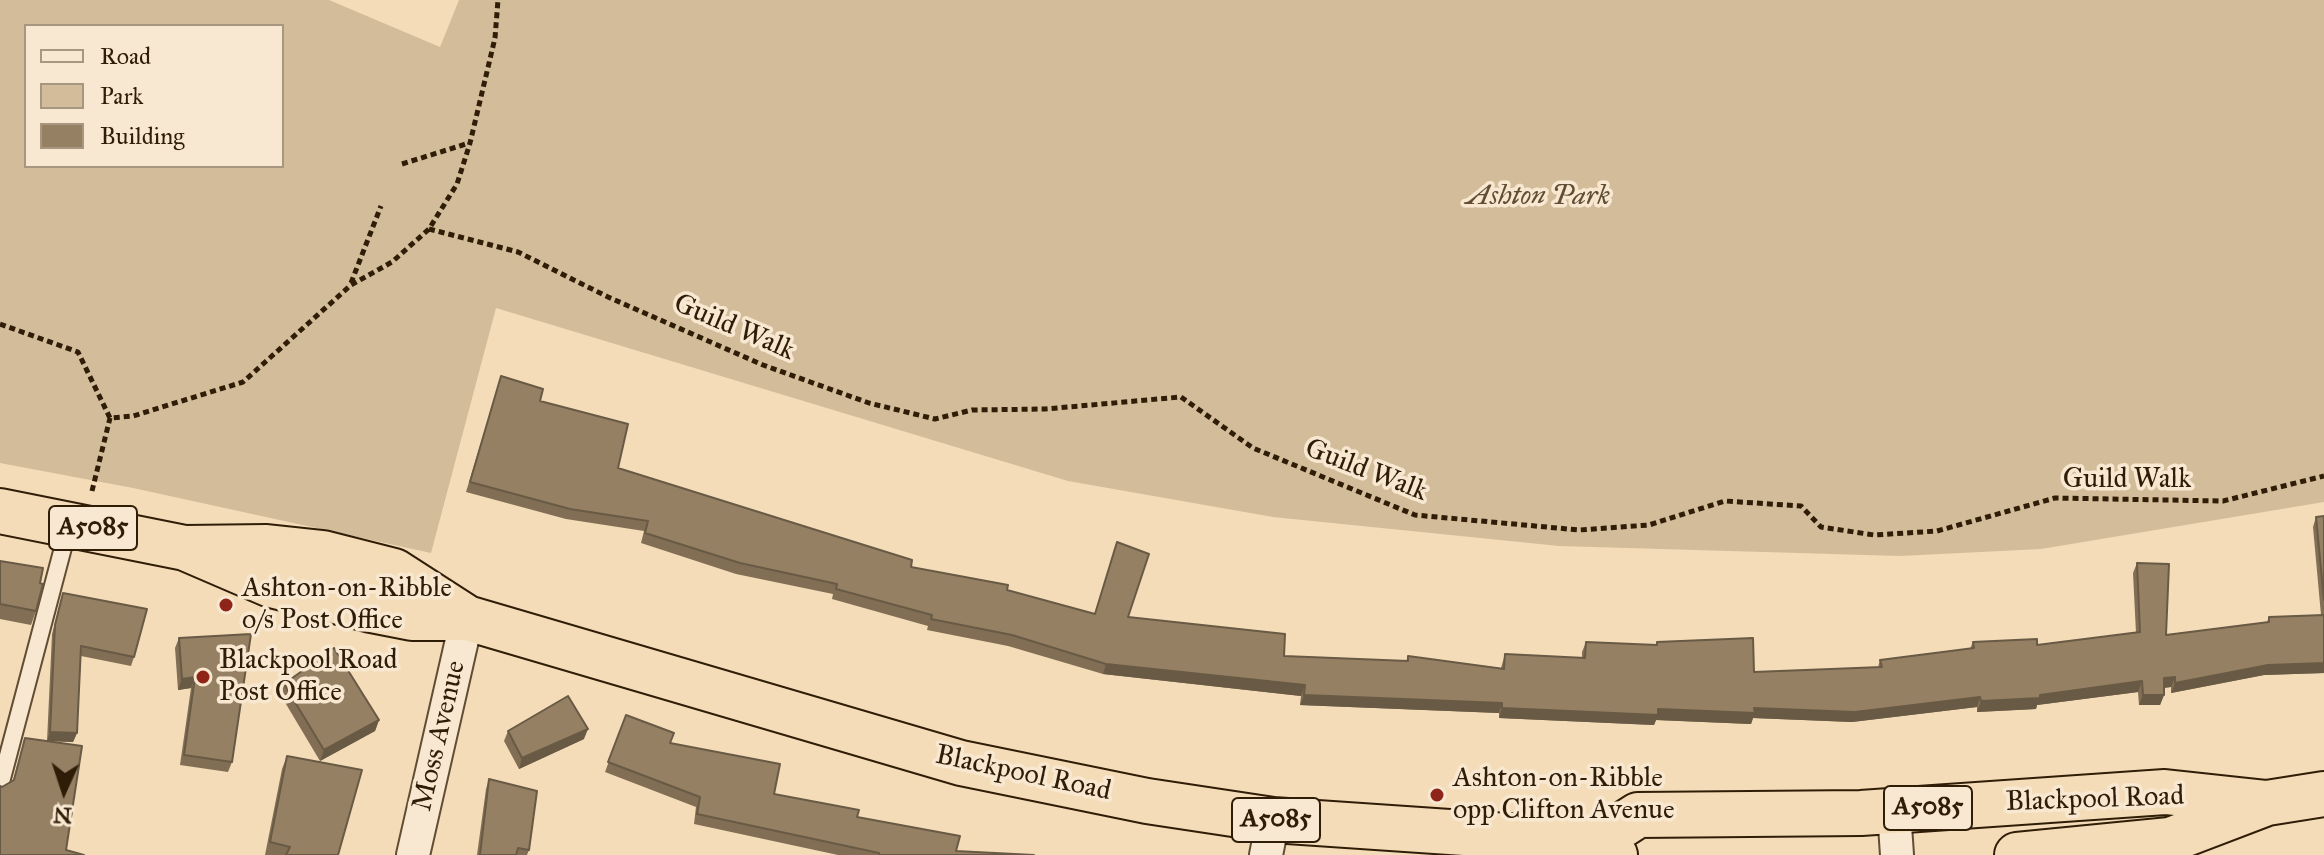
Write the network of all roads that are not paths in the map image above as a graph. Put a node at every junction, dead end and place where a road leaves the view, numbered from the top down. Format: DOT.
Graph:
graph roads {
  1 [pos="0,511"];
  2 [pos="74,525"];
  3 [pos="467,618"];
  4 [pos="0,786"];
  5 [pos="2324,794"];
  6 [pos="2267,803"];
  7 [pos="1894,811"];
  8 [pos="1270,838"];
  9 [pos="1606,848"];
  10 [pos="413,855"];
  11 [pos="1897,855"];
  12 [pos="2017,855"];
  1 -- 2 [label="highway, Blackpool Road / A5085"];
  2 -- 3 [label="highway, Blackpool Road / A5085"];
  2 -- 4 [label="lane"];
  3 -- 8 [label="highway, Blackpool Road / A5085"];
  3 -- 10 [label="street, Moss Avenue"];
  5 -- 6 [label="highway, Blackpool Road / A5085"];
  6 -- 7 [label="highway, Blackpool Road / A5085"];
  6 -- 12 [label="highway, Blackpool Road / A5085"];
  7 -- 9 [label="highway, Blackpool Road / A5085"];
  7 -- 11 [label="street"];
  8 -- 9 [label="highway, Blackpool Road / A5085"];
}
